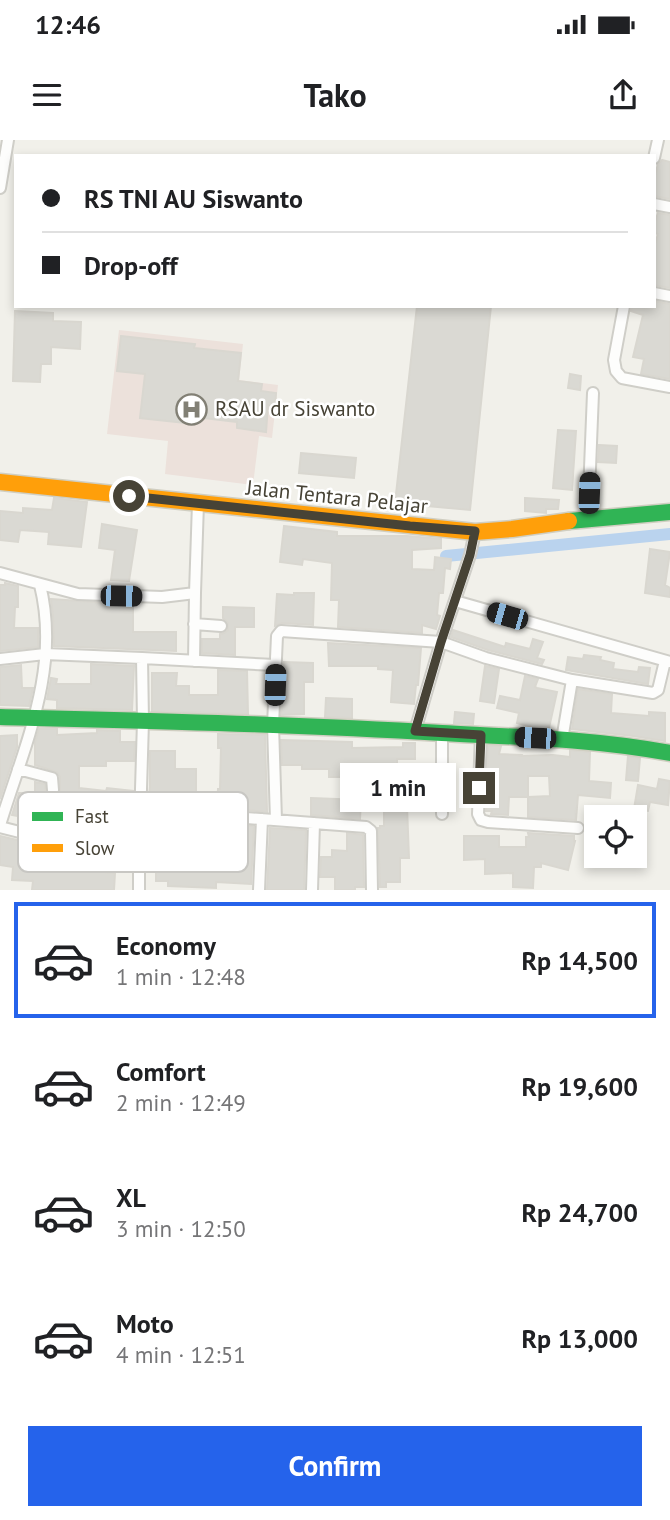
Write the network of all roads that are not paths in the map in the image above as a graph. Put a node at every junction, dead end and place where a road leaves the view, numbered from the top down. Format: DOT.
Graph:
graph roads {
  1 [pos="8,140"];
  2 [pos="0,188"];
  3 [pos="624,308"];
  4 [pos="670,387"];
  5 [pos="593,394"];
  6 [pos="0,482"];
  7 [pos="198,503"];
  8 [pos="670,512"];
  9 [pos="588,518"];
  10 [pos="472,545"];
  11 [pos="0,573"];
  12 [pos="195,593"];
  13 [pos="43,596"];
  14 [pos="454,601"];
  15 [pos="194,624"];
  16 [pos="220,626"];
  17 [pos="441,642"];
  18 [pos="45,654"];
  19 [pos="142,658"];
  20 [pos="0,659"];
  21 [pos="194,661"];
  22 [pos="668,661"];
  23 [pos="275,665"];
  24 [pos="572,680"];
  25 [pos="0,717"];
  26 [pos="35,717"];
  27 [pos="143,722"];
  28 [pos="274,725"];
  29 [pos="415,731"];
  30 [pos="442,733"];
  31 [pos="481,735"];
  32 [pos="562,740"];
  33 [pos="670,753"];
  34 [pos="18,769"];
  35 [pos="53,790"];
  36 [pos="141,792"];
  37 [pos="442,814"];
  38 [pos="248,817"];
  39 [pos="262,818"];
  40 [pos="1,819"];
  41 [pos="276,820"];
  42 [pos="314,823"];
  43 [pos="18,824"];
  44 [pos="578,828"];
  45 [pos="139,872"];
  46 [pos="139,890"];
  47 [pos="258,890"];
  48 [pos="313,890"];
  49 [pos="372,890"];
  1 -- 2 [label="street"];
  3 -- 4 [label="street"];
  5 -- 9 [label="street"];
  6 -- 7 [label="street, Jalan Tentara Pelajar"];
  7 -- 10 [label="street, Jalan Tentara Pelajar"];
  7 -- 12 [label="street"];
  8 -- 9 [label="street, Jalan Tentara Pelajar"];
  9 -- 10 [label="street, Jalan Tentara Pelajar"];
  10 -- 14 [label="street"];
  11 -- 13 [label="street"];
  12 -- 13 [label="street"];
  12 -- 15 [label="street"];
  13 -- 18 [label="street"];
  14 -- 17 [label="street"];
  14 -- 22 [label="street"];
  15 -- 16 [label="street"];
  15 -- 21 [label="street"];
  17 -- 23 [label="street"];
  17 -- 24 [label="street"];
  17 -- 29 [label="street"];
  18 -- 19 [label="street"];
  18 -- 20 [label="street"];
  18 -- 26 [label="street"];
  19 -- 21 [label="street"];
  19 -- 27 [label="street"];
  21 -- 23 [label="street"];
  22 -- 24 [label="street"];
  23 -- 28 [label="street"];
  24 -- 32 [label="street"];
  25 -- 26 [label="street"];
  26 -- 27 [label="street"];
  26 -- 34 [label="street"];
  27 -- 28 [label="street"];
  27 -- 36 [label="street"];
  28 -- 29 [label="street"];
  28 -- 41 [label="street"];
  29 -- 30 [label="street"];
  30 -- 31 [label="street"];
  30 -- 37 [label="street"];
  31 -- 32 [label="street"];
  31 -- 44 [label="street"];
  32 -- 33 [label="street"];
  34 -- 35 [label="street"];
  34 -- 40 [label="street"];
  38 -- 39 [label="street"];
  39 -- 41 [label="street"];
  39 -- 47 [label="street"];
  40 -- 43 [label="street"];
  41 -- 42 [label="street"];
  42 -- 48 [label="street"];
  42 -- 49 [label="street"];
  45 -- 46 [label="street"];
}
